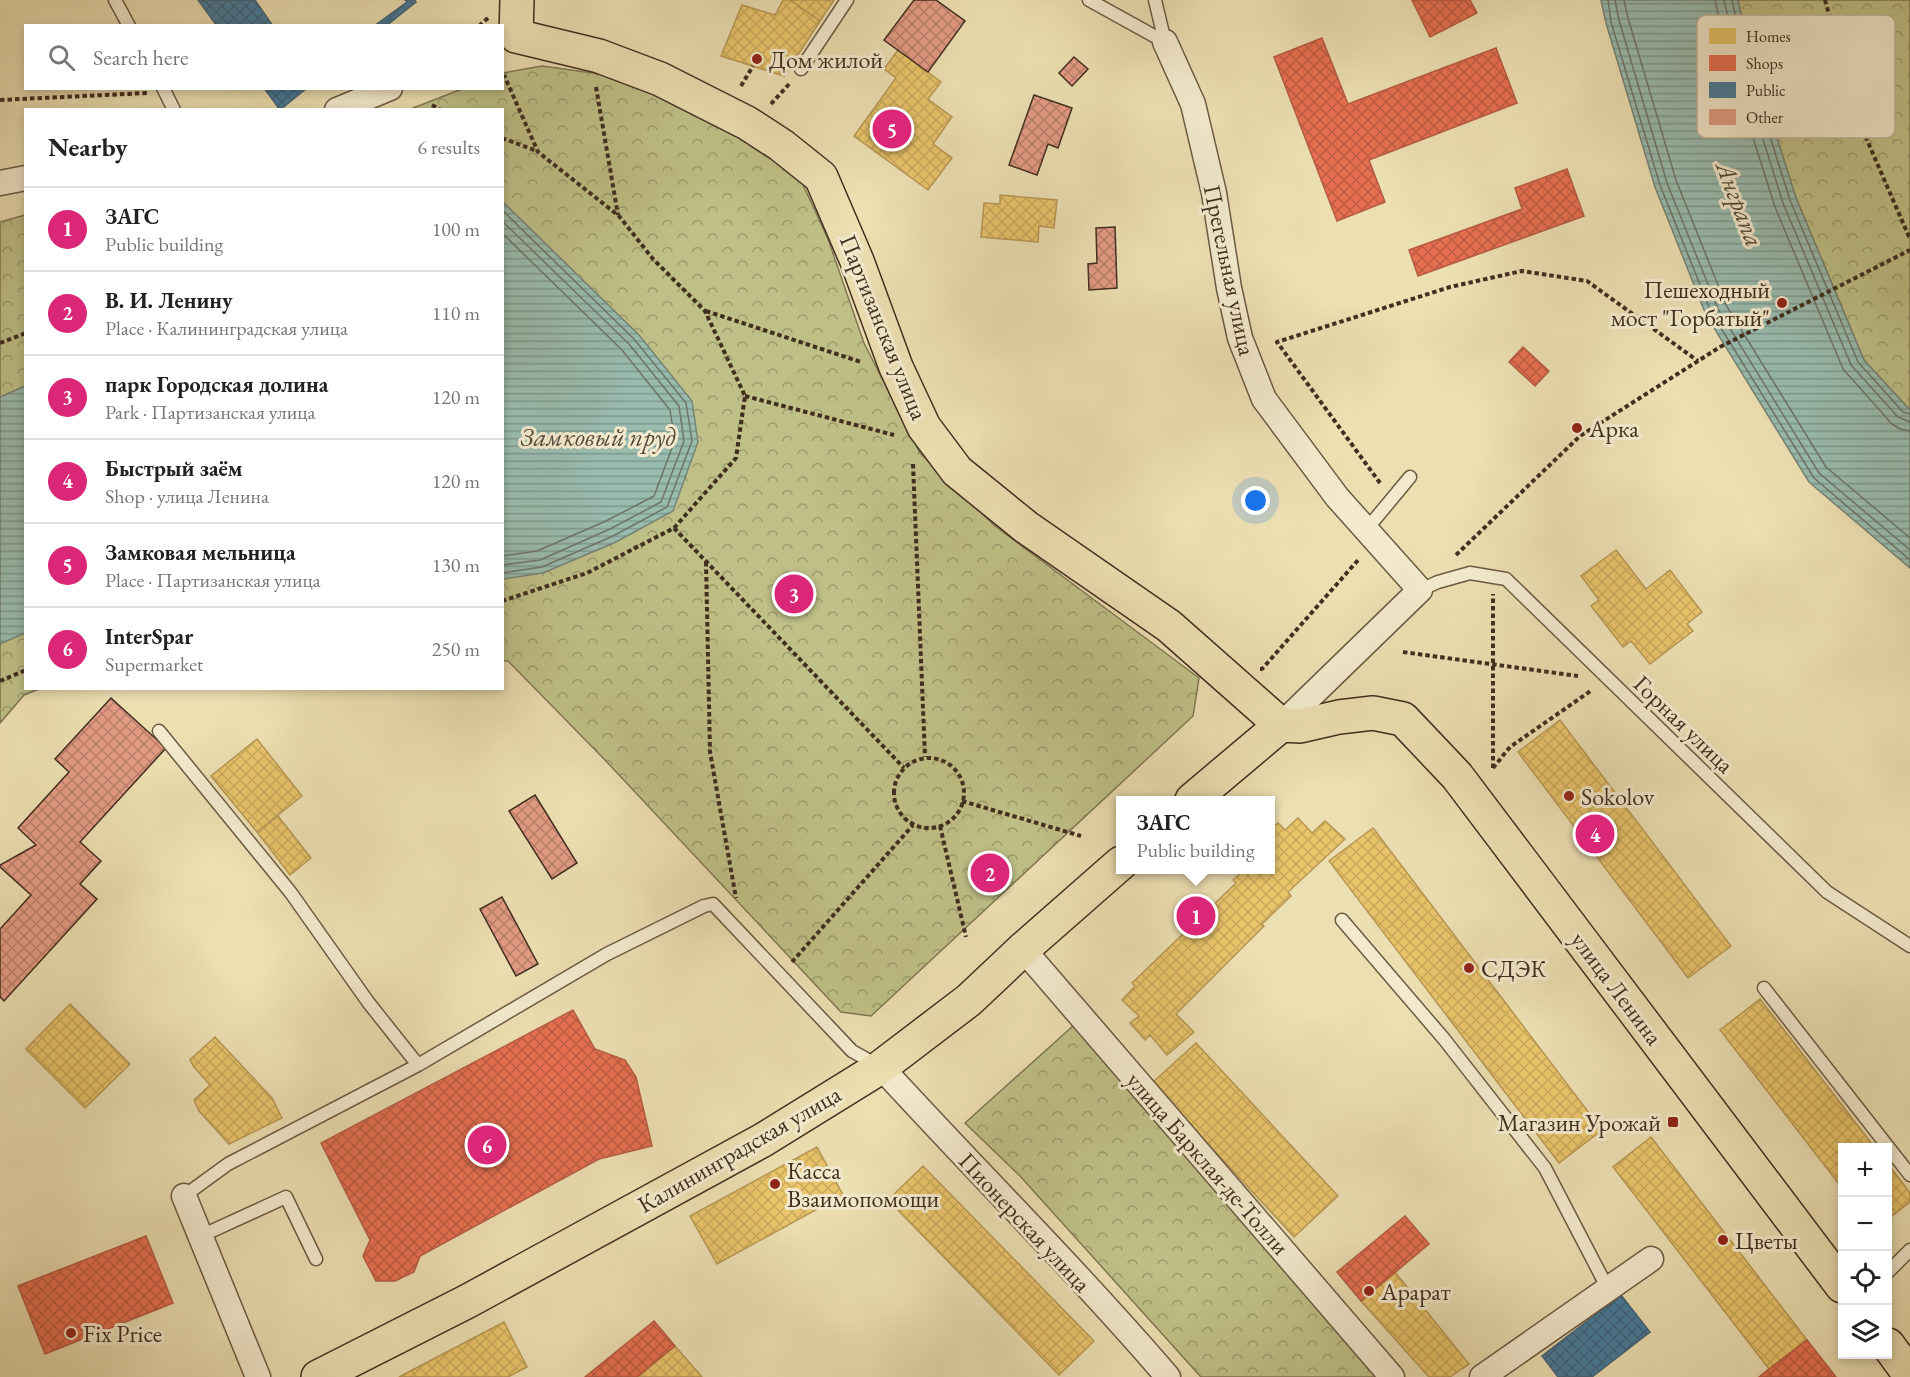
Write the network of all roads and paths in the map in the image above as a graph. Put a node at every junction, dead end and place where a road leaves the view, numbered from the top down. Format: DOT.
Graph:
graph roads {
  1 [pos="115,0"];
  2 [pos="517,0"];
  3 [pos="847,0"];
  4 [pos="1089,0"];
  5 [pos="1155,0"];
  6 [pos="1825,0"];
  7 [pos="1829,15"];
  8 [pos="128,24"];
  9 [pos="509,39"];
  10 [pos="1165,42"];
  11 [pos="753,66"];
  12 [pos="801,69"];
  13 [pos="504,75"];
  14 [pos="596,86"];
  15 [pos="164,90"];
  16 [pos="385,90"];
  17 [pos="738,91"];
  18 [pos="0,100"];
  19 [pos="432,105"];
  20 [pos="769,107"];
  21 [pos="173,108"];
  22 [pos="342,108"];
  23 [pos="437,108"];
  24 [pos="1866,138"];
  25 [pos="504,139"];
  26 [pos="538,152"];
  27 [pos="24,178"];
  28 [pos="0,183"];
  29 [pos="619,216"];
  30 [pos="1910,239"];
  31 [pos="1910,250"];
  32 [pos="705,311"];
  33 [pos="24,334"];
  34 [pos="0,343"];
  35 [pos="1698,361"];
  36 [pos="864,363"];
  37 [pos="744,396"];
  38 [pos="901,437"];
  39 [pos="913,463"];
  40 [pos="1410,477"];
  41 [pos="1392,499"];
  42 [pos="674,528"];
  43 [pos="1371,536"];
  44 [pos="1454,558"];
  45 [pos="706,562"];
  46 [pos="1420,590"];
  47 [pos="1493,594"];
  48 [pos="504,600"];
  49 [pos="1402,652"];
  50 [pos="1493,663"];
  51 [pos="1256,668"];
  52 [pos="24,671"];
  53 [pos="1580,676"];
  54 [pos="0,681"];
  55 [pos="1600,684"];
  56 [pos="1281,725"];
  57 [pos="159,731"];
  58 [pos="925,757"];
  59 [pos="904,768"];
  60 [pos="1198,796"];
  61 [pos="963,801"];
  62 [pos="913,825"];
  63 [pos="940,826"];
  64 [pos="1081,836"];
  65 [pos="1116,866"];
  66 [pos="1342,920"];
  67 [pos="743,938"];
  68 [pos="966,938"];
  69 [pos="1910,946"];
  70 [pos="1023,949"];
  71 [pos="780,976"];
  72 [pos="1764,988"];
  73 [pos="418,1065"];
  74 [pos="881,1067"];
  75 [pos="1910,1175"];
  76 [pos="184,1196"];
  77 [pos="201,1236"];
  78 [pos="1910,1250"];
  79 [pos="316,1259"];
  80 [pos="1651,1259"];
  81 [pos="1892,1267"];
  82 [pos="1838,1282"];
  83 [pos="1608,1289"];
  84 [pos="1892,1352"];
  85 [pos="1910,1375"];
  86 [pos="258,1377"];
  87 [pos="318,1377"];
  88 [pos="1168,1377"];
  89 [pos="1392,1377"];
  90 [pos="1482,1377"];
  1 -- 8 [label="lane"];
  2 -- 9 [label="main road"];
  3 -- 12 [label="lane"];
  4 -- 10 [label="lane"];
  5 -- 10 [label="lane"];
  6 -- 7 [label="path"];
  9 -- 56 [label="main road, Партизанская улица"];
  10 -- 43 [label="street, Прегельная улица"];
  11 -- 17 [label="path"];
  12 -- 20 [label="path"];
  13 -- 26 [label="path"];
  14 -- 29 [label="path"];
  15 -- 18 [label="path"];
  15 -- 21 [label="lane"];
  16 -- 22 [label="street"];
  19 -- 23 [label="path"];
  24 -- 30 [label="path"];
  25 -- 26 [label="path"];
  26 -- 29 [label="path"];
  27 -- 28 [label="street"];
  29 -- 32 [label="path"];
  31 -- 35 [label="path"];
  32 -- 36 [label="path"];
  32 -- 37 [label="path"];
  33 -- 34 [label="path"];
  35 -- 41 [label="path"];
  35 -- 44 [label="path"];
  37 -- 38 [label="path"];
  37 -- 42 [label="path"];
  39 -- 58 [label="path"];
  40 -- 41 [label="lane"];
  41 -- 43 [label="lane"];
  42 -- 45 [label="path"];
  42 -- 48 [label="path"];
  43 -- 46 [label="street, Прегельная улица"];
  43 -- 51 [label="path"];
  45 -- 59 [label="path"];
  45 -- 67 [label="path"];
  46 -- 56 [label="street"];
  46 -- 69 [label="lane, Горная улица"];
  47 -- 50 [label="path"];
  49 -- 50 [label="path"];
  50 -- 53 [label="path"];
  50 -- 55 [label="path"];
  52 -- 54 [label="path"];
  56 -- 60 [label="main road"];
  56 -- 82 [label="main road, улица Ленина"];
  57 -- 73 [label="lane"];
  58 -- 59 [label="path"];
  58 -- 61 [label="path"];
  59 -- 62 [label="path"];
  61 -- 63 [label="path"];
  61 -- 64 [label="path"];
  62 -- 63 [label="path"];
  62 -- 71 [label="path"];
  63 -- 68 [label="path"];
  65 -- 70 [label="main road, Калининградская улица"];
  66 -- 83 [label="lane"];
  67 -- 71 [label="lane"];
  67 -- 73 [label="lane"];
  70 -- 74 [label="main road, Калининградская улица"];
  70 -- 89 [label="street, улица Барклая-де-Толли"];
  71 -- 74 [label="lane"];
  72 -- 75 [label="lane"];
  73 -- 76 [label="lane"];
  74 -- 87 [label="main road, Калининградская улица"];
  74 -- 88 [label="street, Пионерская улица"];
  76 -- 77 [label="street"];
  77 -- 79 [label="lane"];
  77 -- 86 [label="street"];
  78 -- 81 [label="lane"];
  80 -- 83 [label="street"];
  83 -- 90 [label="street"];
  84 -- 85 [label="main road"];
}
